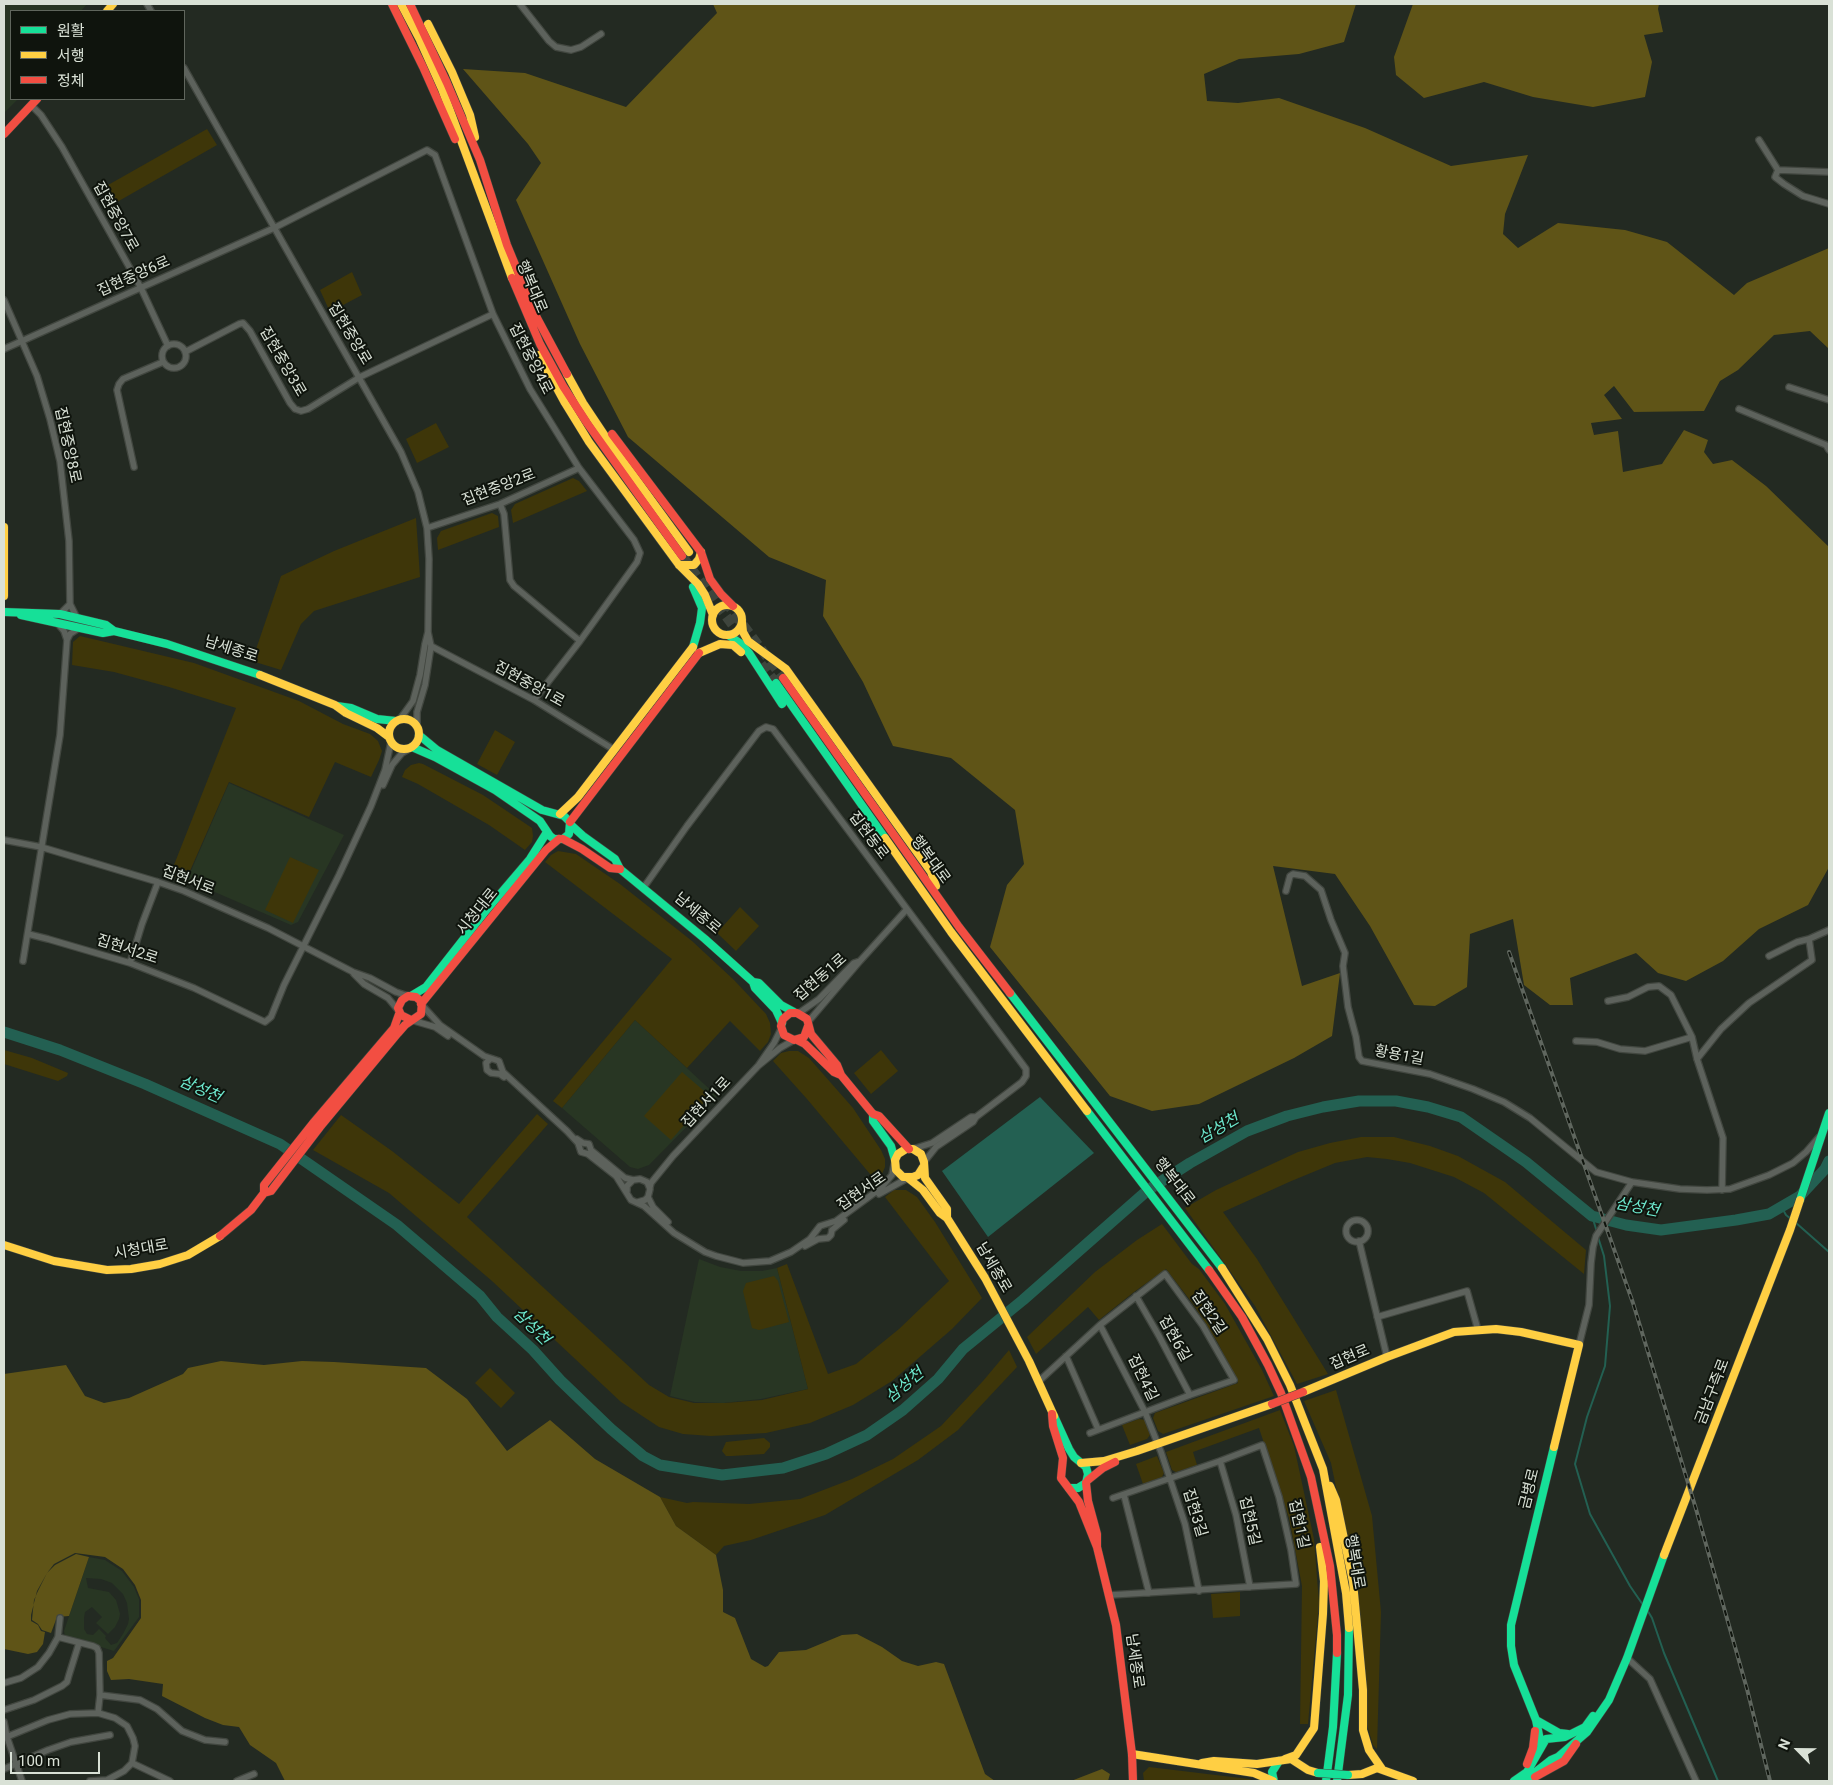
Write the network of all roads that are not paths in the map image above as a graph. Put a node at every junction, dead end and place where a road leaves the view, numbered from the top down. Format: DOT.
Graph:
graph roads {
  1 [pos="392,4"];
  2 [pos="400,4"];
  3 [pos="410,4"];
  4 [pos="417,4"];
  5 [pos="520,4"];
  6 [pos="601,34"];
  7 [pos="185,70"];
  8 [pos="34,102"];
  9 [pos="4,134"];
  10 [pos="1759,140"];
  11 [pos="480,160"];
  12 [pos="470,164"];
  13 [pos="1778,170"];
  14 [pos="1829,172"];
  15 [pos="1829,204"];
  16 [pos="274,228"];
  17 [pos="508,244"];
  18 [pos="501,251"];
  19 [pos="141,288"];
  20 [pos="4,300"];
  21 [pos="494,314"];
  22 [pos="22,341"];
  23 [pos="168,346"];
  24 [pos="4,349"];
  25 [pos="185,352"];
  26 [pos="163,362"];
  27 [pos="360,377"];
  28 [pos="1789,387"];
  29 [pos="1829,400"];
  30 [pos="1739,408"];
  31 [pos="1829,450"];
  32 [pos="134,467"];
  33 [pos="579,468"];
  34 [pos="500,504"];
  35 [pos="4,527"];
  36 [pos="427,528"];
  37 [pos="701,552"];
  38 [pos="679,565"];
  39 [pos="4,596"];
  40 [pos="70,604"];
  41 [pos="733,606"];
  42 [pos="4,612"];
  43 [pos="740,612"];
  44 [pos="15,613"];
  45 [pos="60,614"];
  46 [pos="712,617"];
  47 [pos="77,618"];
  48 [pos="53,622"];
  49 [pos="742,622"];
  50 [pos="79,628"];
  51 [pos="114,631"];
  52 [pos="428,632"];
  53 [pos="726,634"];
  54 [pos="67,640"];
  55 [pos="580,641"];
  56 [pos="431,646"];
  57 [pos="693,647"];
  58 [pos="700,653"];
  59 [pos="786,669"];
  60 [pos="783,678"];
  61 [pos="772,684"];
  62 [pos="534,700"];
  63 [pos="335,705"];
  64 [pos="398,720"];
  65 [pos="418,731"];
  66 [pos="390,740"];
  67 [pos="410,748"];
  68 [pos="614,749"];
  69 [pos="371,806"];
  70 [pos="558,815"];
  71 [pos="571,824"];
  72 [pos="547,830"];
  73 [pos="561,839"];
  74 [pos="4,840"];
  75 [pos="42,848"];
  76 [pos="620,869"];
  77 [pos="158,882"];
  78 [pos="644,887"];
  79 [pos="1286,891"];
  80 [pos="939,897"];
  81 [pos="908,909"];
  82 [pos="1829,930"];
  83 [pos="28,934"];
  84 [pos="1810,939"];
  85 [pos="304,946"];
  86 [pos="1769,956"];
  87 [pos="860,961"];
  88 [pos="23,962"];
  89 [pos="130,963"];
  90 [pos="353,972"];
  91 [pos="753,982"];
  92 [pos="410,996"];
  93 [pos="1608,1001"];
  94 [pos="422,1004"];
  95 [pos="399,1012"];
  96 [pos="797,1013"];
  97 [pos="411,1020"];
  98 [pos="808,1024"];
  99 [pos="781,1026"];
  100 [pos="1692,1037"];
  101 [pos="795,1040"];
  102 [pos="1576,1040"];
  103 [pos="1697,1059"];
  104 [pos="488,1061"];
  105 [pos="758,1066"];
  106 [pos="498,1070"];
  107 [pos="841,1075"];
  108 [pos="1829,1113"];
  109 [pos="873,1114"];
  110 [pos="976,1117"];
  111 [pos="317,1125"];
  112 [pos="1823,1134"];
  113 [pos="582,1145"];
  114 [pos="911,1149"];
  115 [pos="590,1152"];
  116 [pos="673,1156"];
  117 [pos="895,1161"];
  118 [pos="923,1164"];
  119 [pos="908,1178"];
  120 [pos="642,1179"];
  121 [pos="633,1180"];
  122 [pos="1632,1182"];
  123 [pos="650,1187"];
  124 [pos="1722,1190"];
  125 [pos="627,1193"];
  126 [pos="648,1197"];
  127 [pos="638,1202"];
  128 [pos="947,1218"];
  129 [pos="827,1224"];
  130 [pos="832,1230"];
  131 [pos="817,1231"];
  132 [pos="681,1237"];
  133 [pos="821,1238"];
  134 [pos="1359,1241"];
  135 [pos="4,1245"];
  136 [pos="796,1248"];
  137 [pos="1136,1296"];
  138 [pos="1377,1317"];
  139 [pos="1100,1325"];
  140 [pos="1478,1330"];
  141 [pos="1579,1345"];
  142 [pos="1066,1356"];
  143 [pos="1387,1357"];
  144 [pos="1038,1382"];
  145 [pos="1190,1394"];
  146 [pos="1145,1412"];
  147 [pos="1052,1414"];
  148 [pos="1098,1429"];
  149 [pos="1090,1433"];
  150 [pos="1158,1444"];
  151 [pos="1137,1451"];
  152 [pos="1220,1461"];
  153 [pos="1080,1462"];
  154 [pos="1063,1469"];
  155 [pos="1323,1470"];
  156 [pos="1170,1478"];
  157 [pos="1086,1482"];
  158 [pos="1069,1488"];
  159 [pos="1124,1495"];
  160 [pos="1113,1498"];
  161 [pos="1316,1506"];
  162 [pos="1098,1547"];
  163 [pos="1250,1587"];
  164 [pos="1199,1591"];
  165 [pos="1149,1593"];
  166 [pos="1110,1595"];
  167 [pos="60,1618"];
  168 [pos="58,1637"];
  169 [pos="78,1642"];
  170 [pos="1627,1658"];
  171 [pos="4,1683"];
  172 [pos="100,1695"];
  173 [pos="4,1710"];
  174 [pos="98,1713"];
  175 [pos="1536,1720"];
  176 [pos="4,1722"];
  177 [pos="1572,1734"];
  178 [pos="110,1735"];
  179 [pos="5,1738"];
  180 [pos="1555,1738"];
  181 [pos="225,1742"];
  182 [pos="1576,1743"];
  183 [pos="1541,1746"];
  184 [pos="1132,1754"];
  185 [pos="1561,1754"];
  186 [pos="1283,1759"];
  187 [pos="1551,1760"];
  188 [pos="1198,1763"];
  189 [pos="16,1764"];
  190 [pos="132,1764"];
  191 [pos="4,1769"];
  192 [pos="1384,1770"];
  193 [pos="254,1774"];
  194 [pos="22,1781"];
  195 [pos="90,1781"];
  196 [pos="107,1781"];
  197 [pos="170,1781"];
  198 [pos="237,1781"];
  199 [pos="1133,1781"];
  200 [pos="1273,1781"];
  201 [pos="1326,1781"];
  202 [pos="1337,1781"];
  203 [pos="1392,1781"];
  204 [pos="1413,1781"];
  205 [pos="1509,1781"];
  206 [pos="1514,1781"];
  207 [pos="1524,1781"];
  208 [pos="1530,1781"];
  209 [pos="1696,1781"];
  1 -- 12 [label="main road"];
  2 -- 12 [label="main road, 행복대로"];
  3 -- 11 [label="main road, 행복대로"];
  4 -- 11 [label="main road"];
  5 -- 6 [label="street"];
  7 -- 16 [label="street, 집현중앙로"];
  8 -- 9 [label="main road"];
  8 -- 19 [label="street, 집현중앙7로"];
  10 -- 13 [label="street"];
  11 -- 17 [label="main road, 행복대로"];
  12 -- 18 [label="main road, 행복대로"];
  13 -- 14 [label="street"];
  13 -- 15 [label="street"];
  16 -- 19 [label="street, 집현중앙6로"];
  16 -- 21 [label="street, 집현중앙4로"];
  16 -- 27 [label="street, 집현중앙로"];
  17 -- 18 [label="main road, 행복대로"];
  17 -- 37 [label="main road"];
  18 -- 38 [label="main road"];
  19 -- 22 [label="street, 집현중앙6로"];
  19 -- 23 [label="street, 집현중앙7로"];
  20 -- 22 [label="street, 집현중앙8로"];
  21 -- 27 [label="street, 집현중앙3로"];
  21 -- 33 [label="street, 집현중앙4로"];
  22 -- 24 [label="street, 집현중앙6로"];
  22 -- 40 [label="street, 집현중앙8로"];
  23 -- 25 [label="street"];
  23 -- 26 [label="street"];
  25 -- 26 [label="street"];
  25 -- 27 [label="street, 집현중앙3로"];
  26 -- 32 [label="street"];
  27 -- 36 [label="street, 집현중앙로"];
  28 -- 29 [label="street"];
  30 -- 31 [label="street"];
  33 -- 34 [label="street, 집현중앙2로"];
  33 -- 55 [label="street, 집현중앙4로"];
  34 -- 36 [label="street, 집현중앙2로"];
  34 -- 55 [label="street"];
  35 -- 39 [label="main road"];
  36 -- 52 [label="street, 집현중앙로"];
  37 -- 38 [label="main road"];
  37 -- 41 [label="main road"];
  38 -- 46 [label="main road"];
  38 -- 57 [label="main road"];
  40 -- 45 [label="street"];
  40 -- 47 [label="street"];
  41 -- 43 [label="main road"];
  41 -- 46 [label="main road"];
  42 -- 44 [label="main road, 남세종로"];
  43 -- 49 [label="main road"];
  43 -- 59 [label="main road"];
  44 -- 45 [label="main road, 남세종로"];
  44 -- 48 [label="main road, 남세종로"];
  45 -- 47 [label="main road, 남세종로"];
  46 -- 53 [label="main road"];
  46 -- 57 [label="main road"];
  47 -- 51 [label="main road, 남세종로"];
  48 -- 50 [label="main road, 남세종로"];
  48 -- 54 [label="street"];
  49 -- 53 [label="main road"];
  49 -- 59 [label="main road"];
  50 -- 51 [label="main road, 남세종로"];
  50 -- 54 [label="street"];
  51 -- 63 [label="main road, 남세종로"];
  52 -- 56 [label="street, 집현중앙로"];
  52 -- 64 [label="street, 집현중앙로"];
  53 -- 58 [label="main road"];
  53 -- 61 [label="main road"];
  54 -- 75 [label="street"];
  55 -- 62 [label="street, 집현중앙4로"];
  56 -- 62 [label="street, 집현중앙1로"];
  56 -- 65 [label="street, 집현중앙로"];
  57 -- 68 [label="main road"];
  58 -- 61 [label="main road"];
  58 -- 71 [label="main road"];
  59 -- 61 [label="main road"];
  59 -- 80 [label="main road"];
  60 -- 80 [label="main road, 행복대로"];
  61 -- 161 [label="main road, 행복대로"];
  62 -- 68 [label="street, 집현중앙1로"];
  63 -- 64 [label="main road, 남세종로"];
  63 -- 66 [label="main road, 남세종로"];
  64 -- 65 [label="main road"];
  64 -- 66 [label="main road"];
  65 -- 67 [label="main road"];
  65 -- 70 [label="main road"];
  66 -- 67 [label="main road"];
  66 -- 69 [label="street, 집현서2로"];
  67 -- 69 [label="street, 집현서2로"];
  67 -- 72 [label="main road"];
  68 -- 70 [label="main road"];
  69 -- 85 [label="street, 집현서2로"];
  70 -- 71 [label="main road"];
  70 -- 72 [label="main road"];
  71 -- 73 [label="main road"];
  71 -- 76 [label="main road, 남세종로"];
  72 -- 73 [label="main road"];
  72 -- 92 [label="main road, 시청대로"];
  73 -- 76 [label="main road, 남세종로"];
  73 -- 94 [label="main road, 시청대로"];
  74 -- 75 [label="street, 집현서로"];
  75 -- 77 [label="street, 집현서로"];
  75 -- 83 [label="street"];
  76 -- 78 [label="main road, 남세종로"];
  77 -- 85 [label="street, 집현서로"];
  77 -- 89 [label="street"];
  78 -- 81 [label="street, 집현동로"];
  78 -- 91 [label="main road, 남세종로"];
  79 -- 122 [label="street, 황용1길"];
  80 -- 155 [label="main road, 행복대로"];
  81 -- 87 [label="street, 집현동1로"];
  81 -- 110 [label="street, 집현동로"];
  82 -- 84 [label="street"];
  83 -- 88 [label="street"];
  83 -- 89 [label="street, 집현서2로"];
  84 -- 86 [label="street"];
  84 -- 103 [label="street"];
  85 -- 89 [label="street, 집현서2로"];
  85 -- 90 [label="street, 집현서로"];
  87 -- 96 [label="street, 집현동1로"];
  87 -- 98 [label="street, 집현동1로"];
  90 -- 92 [label="street, 집현서로"];
  90 -- 95 [label="street, 집현서로"];
  91 -- 96 [label="main road, 남세종로"];
  91 -- 99 [label="main road, 남세종로"];
  92 -- 94 [label="main road"];
  92 -- 95 [label="main road"];
  93 -- 100 [label="street"];
  94 -- 97 [label="main road"];
  94 -- 104 [label="street"];
  95 -- 97 [label="main road"];
  95 -- 111 [label="main road, 시청대로"];
  96 -- 98 [label="main road"];
  96 -- 99 [label="main road"];
  97 -- 104 [label="street"];
  97 -- 111 [label="main road, 시청대로"];
  98 -- 101 [label="main road"];
  98 -- 107 [label="main road"];
  99 -- 101 [label="main road"];
  99 -- 105 [label="street, 집현서1로"];
  100 -- 102 [label="street"];
  100 -- 103 [label="street"];
  101 -- 105 [label="street, 집현서1로"];
  101 -- 107 [label="main road"];
  103 -- 124 [label="street"];
  104 -- 106 [label="street"];
  104 -- 106 [label="street"];
  105 -- 116 [label="street, 집현서1로"];
  106 -- 113 [label="street"];
  107 -- 109 [label="main road"];
  108 -- 112 [label="main road, 금남구즉로"];
  109 -- 114 [label="main road"];
  109 -- 117 [label="main road"];
  110 -- 114 [label="street, 집현동로"];
  110 -- 118 [label="street, 집현동로"];
  111 -- 135 [label="main road, 시청대로"];
  112 -- 124 [label="street, 금남구즉로"];
  112 -- 170 [label="main road, 금남구즉로"];
  113 -- 115 [label="street"];
  113 -- 115 [label="street"];
  114 -- 117 [label="main road"];
  114 -- 118 [label="main road"];
  115 -- 121 [label="street"];
  115 -- 125 [label="street"];
  116 -- 120 [label="street, 집현서1로"];
  116 -- 123 [label="street, 집현서1로"];
  117 -- 119 [label="main road"];
  117 -- 129 [label="street, 집현서로"];
  118 -- 119 [label="main road"];
  118 -- 128 [label="main road, 남세종로"];
  119 -- 128 [label="main road, 남세종로"];
  119 -- 130 [label="street, 집현서로"];
  120 -- 121 [label="street"];
  120 -- 123 [label="street"];
  121 -- 125 [label="street"];
  122 -- 124 [label="street, 황용1길"];
  122 -- 141 [label="street, 금병로"];
  123 -- 126 [label="street"];
  125 -- 127 [label="street"];
  126 -- 127 [label="street"];
  126 -- 132 [label="street"];
  127 -- 132 [label="street"];
  128 -- 144 [label="main road, 남세종로"];
  129 -- 130 [label="street"];
  129 -- 131 [label="street"];
  130 -- 133 [label="street"];
  131 -- 133 [label="street"];
  131 -- 136 [label="street"];
  132 -- 136 [label="street"];
  133 -- 136 [label="street"];
  134 -- 138 [label="street"];
  137 -- 139 [label="street, 집현2길"];
  137 -- 145 [label="street, 집현6길"];
  137 -- 145 [label="street, 집현2길"];
  138 -- 140 [label="street"];
  138 -- 143 [label="street"];
  139 -- 142 [label="street, 집현2길"];
  139 -- 146 [label="street, 집현4길"];
  140 -- 141 [label="main road, 집현로"];
  140 -- 143 [label="main road, 집현로"];
  141 -- 175 [label="main road, 금병로"];
  142 -- 144 [label="street, 집현2길"];
  142 -- 148 [label="street"];
  143 -- 150 [label="main road, 집현로, bridge"];
  144 -- 147 [label="main road, 남세종로"];
  145 -- 146 [label="street, 집현2길"];
  146 -- 148 [label="street, 집현2길"];
  146 -- 150 [label="street, 집현4길"];
  147 -- 153 [label="main road, 남세종로"];
  147 -- 154 [label="main road, 남세종로"];
  148 -- 149 [label="street, 집현2길"];
  150 -- 151 [label="main road, 집현로"];
  150 -- 156 [label="street, 집현3길"];
  151 -- 153 [label="main road, 집현로"];
  151 -- 157 [label="main road, 집현로"];
  152 -- 156 [label="street, 집현1길"];
  152 -- 163 [label="street, 집현5길"];
  152 -- 163 [label="street, 집현1길"];
  153 -- 154 [label="main road"];
  153 -- 157 [label="main road"];
  154 -- 158 [label="main road"];
  155 -- 192 [label="main road"];
  155 -- 202 [label="main road, 행복대로"];
  156 -- 159 [label="street, 집현1길"];
  156 -- 164 [label="street, 집현3길"];
  157 -- 158 [label="main road"];
  157 -- 162 [label="main road, 남세종로"];
  158 -- 162 [label="main road, 남세종로"];
  159 -- 160 [label="street, 집현1길"];
  159 -- 165 [label="street"];
  161 -- 186 [label="main road"];
  161 -- 201 [label="main road, 행복대로"];
  162 -- 166 [label="main road, 남세종로"];
  163 -- 164 [label="street, 집현1길"];
  164 -- 165 [label="street, 집현1길"];
  165 -- 166 [label="street, 집현1길"];
  166 -- 184 [label="main road, 남세종로"];
  167 -- 168 [label="street"];
  168 -- 169 [label="street"];
  168 -- 171 [label="street"];
  169 -- 172 [label="street"];
  169 -- 173 [label="street"];
  170 -- 177 [label="main road, 금남구즉로"];
  170 -- 182 [label="main road, 금남구즉로"];
  170 -- 209 [label="street"];
  172 -- 174 [label="street"];
  172 -- 181 [label="street"];
  174 -- 179 [label="street"];
  174 -- 190 [label="street"];
  175 -- 177 [label="main road"];
  175 -- 180 [label="main road"];
  175 -- 183 [label="main road"];
  175 -- 205 [label="main road"];
  176 -- 179 [label="street"];
  177 -- 180 [label="main road, 금남구즉로"];
  178 -- 189 [label="street"];
  179 -- 189 [label="street"];
  180 -- 183 [label="main road"];
  180 -- 185 [label="main road"];
  182 -- 185 [label="main road, 금남구즉로"];
  182 -- 208 [label="main road"];
  183 -- 187 [label="main road"];
  183 -- 206 [label="main road"];
  184 -- 188 [label="main road"];
  184 -- 199 [label="main road, 남세종로"];
  185 -- 187 [label="main road"];
  186 -- 188 [label="main road"];
  186 -- 192 [label="main road, bridge"];
  186 -- 200 [label="main road"];
  187 -- 207 [label="main road"];
  188 -- 200 [label="main road"];
  189 -- 191 [label="street"];
  189 -- 194 [label="street"];
  190 -- 196 [label="street"];
  190 -- 197 [label="street"];
  192 -- 203 [label="main road"];
  192 -- 204 [label="main road"];
  193 -- 198 [label="street"];
  195 -- 196 [label="street"];
}
